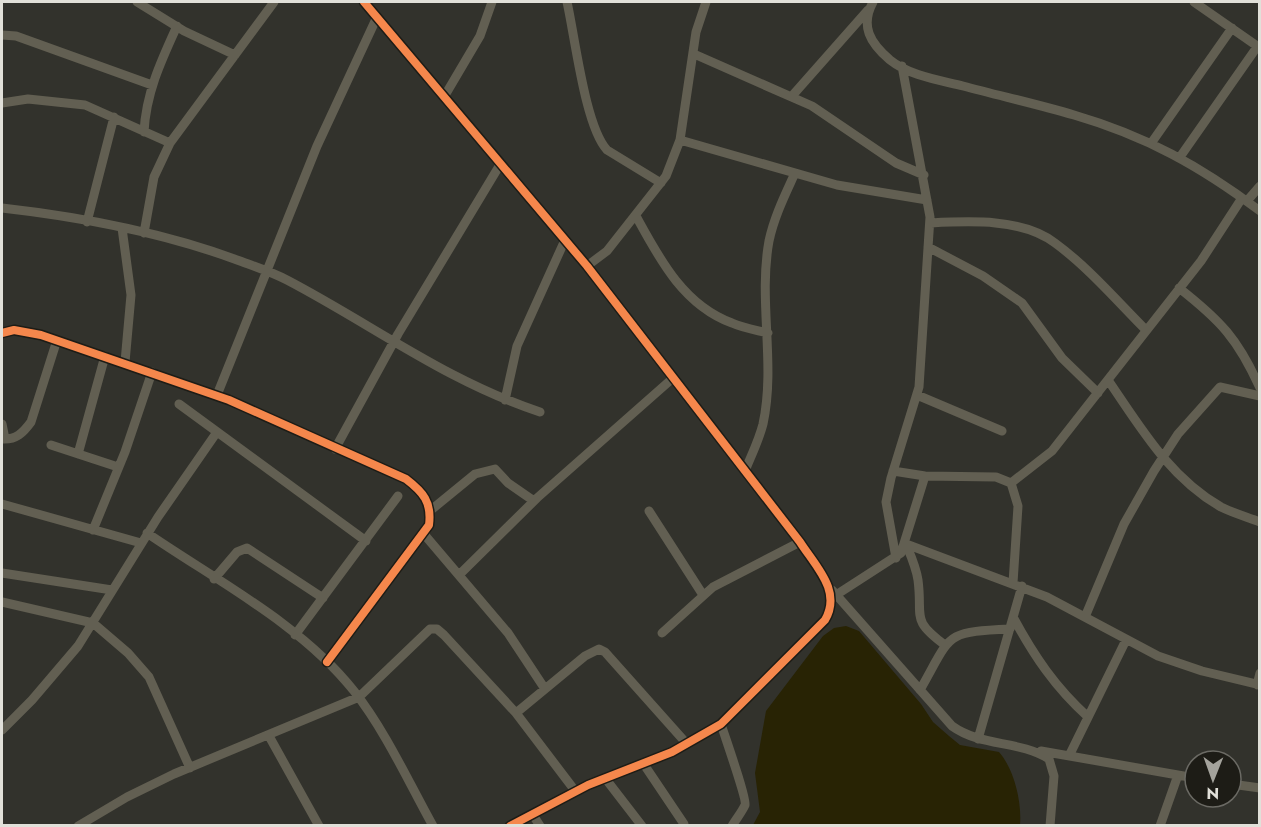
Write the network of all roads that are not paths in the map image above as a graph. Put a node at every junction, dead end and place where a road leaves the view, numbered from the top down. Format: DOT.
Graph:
graph roads {
  1 [pos="137,2"];
  2 [pos="158,2"];
  3 [pos="364,2"];
  4 [pos="492,2"];
  5 [pos="567,2"];
  6 [pos="706,2"];
  7 [pos="1194,2"];
  8 [pos="270,3"];
  9 [pos="871,5"];
  10 [pos="152,10"];
  11 [pos="377,17"];
  12 [pos="177,26"];
  13 [pos="1232,28"];
  14 [pos="2,35"];
  15 [pos="1258,47"];
  16 [pos="694,54"];
  17 [pos="235,55"];
  18 [pos="902,66"];
  19 [pos="152,85"];
  20 [pos="792,96"];
  21 [pos="444,97"];
  22 [pos="2,103"];
  23 [pos="114,117"];
  24 [pos="144,132"];
  25 [pos="680,140"];
  26 [pos="1152,142"];
  27 [pos="171,143"];
  28 [pos="1180,157"];
  29 [pos="501,163"];
  30 [pos="795,173"];
  31 [pos="924,175"];
  32 [pos="661,183"];
  33 [pos="1260,186"];
  34 [pos="927,200"];
  35 [pos="1244,200"];
  36 [pos="2,208"];
  37 [pos="1260,211"];
  38 [pos="636,216"];
  39 [pos="87,222"];
  40 [pos="930,223"];
  41 [pos="122,228"];
  42 [pos="144,233"];
  43 [pos="565,240"];
  44 [pos="928,247"];
  45 [pos="587,266"];
  46 [pos="268,272"];
  47 [pos="1179,288"];
  48 [pos="1146,330"];
  49 [pos="2,333"];
  50 [pos="768,333"];
  51 [pos="57,340"];
  52 [pos="394,342"];
  53 [pos="105,356"];
  54 [pos="125,362"];
  55 [pos="152,372"];
  56 [pos="674,378"];
  57 [pos="1108,380"];
  58 [pos="1260,388"];
  59 [pos="1098,393"];
  60 [pos="217,395"];
  61 [pos="917,395"];
  62 [pos="1260,396"];
  63 [pos="505,400"];
  64 [pos="179,404"];
  65 [pos="540,412"];
  66 [pos="2,424"];
  67 [pos="1002,431"];
  68 [pos="217,432"];
  69 [pos="3,439"];
  70 [pos="51,445"];
  71 [pos="335,449"];
  72 [pos="78,454"];
  73 [pos="1162,459"];
  74 [pos="118,467"];
  75 [pos="745,471"];
  76 [pos="893,471"];
  77 [pos="925,476"];
  78 [pos="1011,483"];
  79 [pos="398,496"];
  80 [pos="534,501"];
  81 [pos="2,504"];
  82 [pos="431,510"];
  83 [pos="649,512"];
  84 [pos="1260,522"];
  85 [pos="93,530"];
  86 [pos="147,533"];
  87 [pos="423,533"];
  88 [pos="366,541"];
  89 [pos="800,542"];
  90 [pos="141,543"];
  91 [pos="906,544"];
  92 [pos="896,558"];
  93 [pos="2,573"];
  94 [pos="460,574"];
  95 [pos="214,579"];
  96 [pos="1018,584"];
  97 [pos="112,590"];
  98 [pos="834,592"];
  99 [pos="703,596"];
  100 [pos="323,598"];
  101 [pos="2,602"];
  102 [pos="1013,617"];
  103 [pos="1084,617"];
  104 [pos="93,623"];
  105 [pos="1010,629"];
  106 [pos="662,633"];
  107 [pos="295,635"];
  108 [pos="1126,640"];
  109 [pos="945,645"];
  110 [pos="327,662"];
  111 [pos="1260,673"];
  112 [pos="1258,685"];
  113 [pos="545,689"];
  114 [pos="920,690"];
  115 [pos="359,698"];
  116 [pos="516,713"];
  117 [pos="1088,717"];
  118 [pos="721,724"];
  119 [pos="2,730"];
  120 [pos="269,736"];
  121 [pos="978,739"];
  122 [pos="687,744"];
  123 [pos="1035,750"];
  124 [pos="1069,756"];
  125 [pos="643,763"];
  126 [pos="190,768"];
  127 [pos="1178,775"];
  128 [pos="1183,776"];
  129 [pos="605,778"];
  130 [pos="1243,786"];
  131 [pos="1260,788"];
  132 [pos="576,792"];
  133 [pos="533,815"];
  134 [pos="684,824"];
  135 [pos="78,825"];
  136 [pos="319,825"];
  137 [pos="433,825"];
  138 [pos="510,825"];
  139 [pos="540,825"];
  140 [pos="642,825"];
  141 [pos="732,825"];
  142 [pos="1050,825"];
  143 [pos="1160,825"];
  1 -- 10 [label="street"];
  2 -- 10 [label="street"];
  3 -- 11 [label="street"];
  4 -- 21 [label="street"];
  5 -- 32 [label="street"];
  6 -- 16 [label="street"];
  7 -- 13 [label="street"];
  8 -- 17 [label="street"];
  9 -- 18 [label="street"];
  9 -- 20 [label="street"];
  10 -- 12 [label="street"];
  11 -- 21 [label="street"];
  11 -- 46 [label="street"];
  12 -- 17 [label="street"];
  12 -- 19 [label="street"];
  13 -- 15 [label="street"];
  13 -- 26 [label="street"];
  14 -- 19 [label="street"];
  15 -- 28 [label="street"];
  16 -- 20 [label="street"];
  16 -- 25 [label="street"];
  17 -- 27 [label="street"];
  18 -- 26 [label="street"];
  18 -- 31 [label="street"];
  19 -- 24 [label="street"];
  20 -- 31 [label="street"];
  21 -- 29 [label="street"];
  22 -- 23 [label="street"];
  23 -- 24 [label="street"];
  23 -- 39 [label="street"];
  24 -- 27 [label="street"];
  25 -- 30 [label="street"];
  25 -- 32 [label="street"];
  26 -- 28 [label="street"];
  27 -- 42 [label="street"];
  28 -- 35 [label="street"];
  29 -- 43 [label="street"];
  29 -- 52 [label="street"];
  30 -- 34 [label="street"];
  30 -- 50 [label="street"];
  31 -- 34 [label="street"];
  32 -- 38 [label="street"];
  33 -- 35 [label="street"];
  34 -- 40 [label="street"];
  35 -- 37 [label="street"];
  35 -- 47 [label="street"];
  36 -- 39 [label="street"];
  38 -- 45 [label="street"];
  38 -- 50 [label="street"];
  39 -- 41 [label="street"];
  40 -- 44 [label="street"];
  40 -- 48 [label="street"];
  41 -- 42 [label="street"];
  41 -- 54 [label="street"];
  42 -- 46 [label="street"];
  43 -- 45 [label="street"];
  43 -- 63 [label="street"];
  44 -- 59 [label="street"];
  44 -- 61 [label="street"];
  45 -- 56 [label="street"];
  46 -- 52 [label="street"];
  46 -- 60 [label="street"];
  47 -- 48 [label="street"];
  47 -- 58 [label="street"];
  48 -- 57 [label="street"];
  49 -- 51 [label="street"];
  50 -- 75 [label="street"];
  51 -- 53 [label="street"];
  51 -- 69 [label="street"];
  52 -- 63 [label="street"];
  52 -- 71 [label="street"];
  53 -- 54 [label="street"];
  53 -- 72 [label="street"];
  54 -- 55 [label="street"];
  55 -- 60 [label="street"];
  55 -- 74 [label="street"];
  56 -- 75 [label="street"];
  56 -- 80 [label="street"];
  57 -- 59 [label="street"];
  57 -- 73 [label="street"];
  59 -- 78 [label="street"];
  60 -- 71 [label="street"];
  61 -- 67 [label="street"];
  61 -- 76 [label="street"];
  62 -- 73 [label="street"];
  63 -- 65 [label="street"];
  64 -- 68 [label="street"];
  66 -- 69 [label="street"];
  68 -- 86 [label="street"];
  68 -- 88 [label="street"];
  70 -- 72 [label="street"];
  71 -- 82 [label="street"];
  72 -- 74 [label="street"];
  73 -- 84 [label="street"];
  73 -- 103 [label="street"];
  74 -- 85 [label="street"];
  75 -- 89 [label="street"];
  76 -- 77 [label="street"];
  76 -- 92 [label="street"];
  77 -- 78 [label="street"];
  77 -- 91 [label="street"];
  78 -- 96 [label="street"];
  79 -- 88 [label="street"];
  80 -- 82 [label="street"];
  80 -- 94 [label="street"];
  81 -- 85 [label="street"];
  82 -- 87 [label="street"];
  83 -- 99 [label="street"];
  85 -- 90 [label="street"];
  86 -- 90 [label="street"];
  86 -- 95 [label="street"];
  87 -- 94 [label="street"];
  87 -- 110 [label="street"];
  88 -- 100 [label="street"];
  89 -- 98 [label="street"];
  89 -- 99 [label="street"];
  90 -- 97 [label="street"];
  91 -- 92 [label="street"];
  91 -- 96 [label="street"];
  91 -- 109 [label="street"];
  92 -- 98 [label="street"];
  93 -- 97 [label="street"];
  94 -- 113 [label="street"];
  95 -- 100 [label="street"];
  95 -- 107 [label="street"];
  96 -- 102 [label="street"];
  96 -- 103 [label="street"];
  97 -- 104 [label="street"];
  98 -- 114 [label="street"];
  98 -- 118 [label="street"];
  99 -- 106 [label="street"];
  100 -- 107 [label="street"];
  101 -- 104 [label="street"];
  102 -- 105 [label="street"];
  102 -- 117 [label="street"];
  103 -- 108 [label="street"];
  104 -- 119 [label="street"];
  104 -- 126 [label="street"];
  105 -- 109 [label="street"];
  105 -- 121 [label="street"];
  107 -- 110 [label="street"];
  108 -- 112 [label="street"];
  108 -- 117 [label="street"];
  109 -- 114 [label="street"];
  110 -- 115 [label="street"];
  111 -- 112 [label="street"];
  113 -- 116 [label="street"];
  113 -- 122 [label="street"];
  114 -- 121 [label="street"];
  115 -- 116 [label="street"];
  115 -- 120 [label="street"];
  115 -- 137 [label="street"];
  116 -- 132 [label="street"];
  117 -- 124 [label="street"];
  118 -- 122 [label="street"];
  118 -- 141 [label="street"];
  120 -- 126 [label="street"];
  120 -- 136 [label="street"];
  121 -- 123 [label="street"];
  122 -- 125 [label="street"];
  123 -- 124 [label="street"];
  123 -- 142 [label="street"];
  124 -- 127 [label="street"];
  125 -- 129 [label="street"];
  125 -- 134 [label="street"];
  126 -- 135 [label="street"];
  127 -- 128 [label="street"];
  127 -- 143 [label="street"];
  129 -- 132 [label="street"];
  129 -- 140 [label="street"];
  130 -- 131 [label="street"];
  132 -- 133 [label="street"];
  133 -- 138 [label="street"];
  133 -- 139 [label="street"];
}
